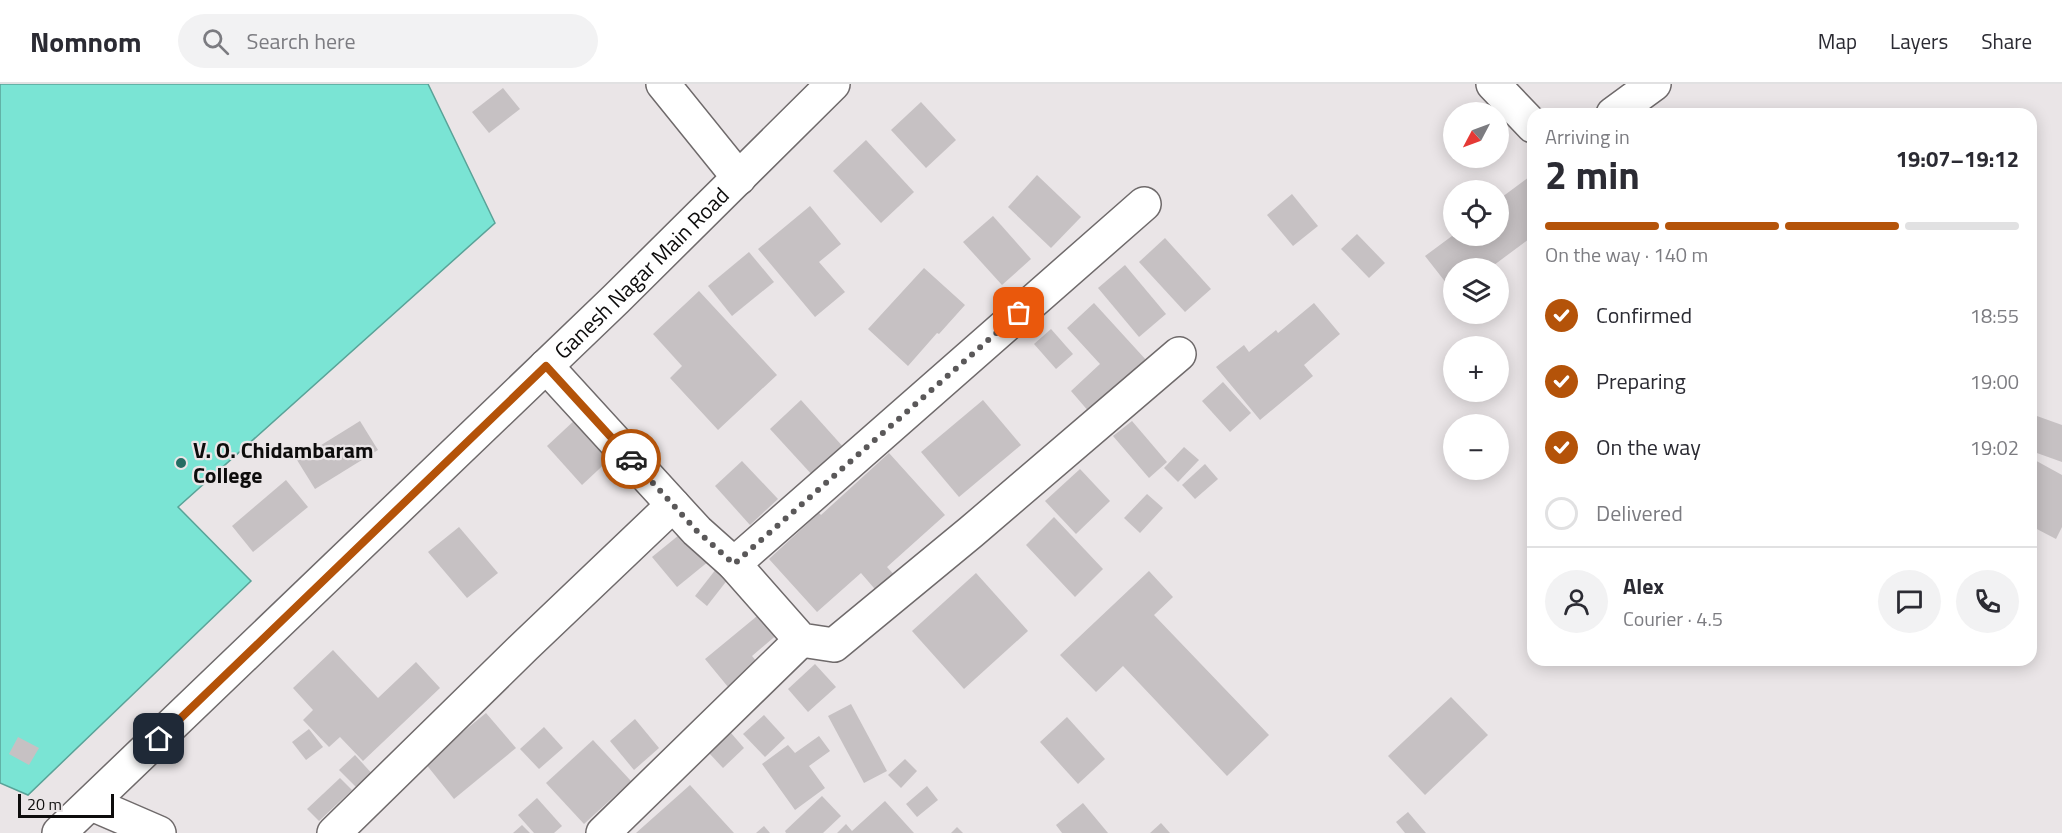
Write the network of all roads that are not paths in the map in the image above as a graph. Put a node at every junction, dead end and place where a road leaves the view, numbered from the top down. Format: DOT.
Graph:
graph roads {
  1 [pos="663,84"];
  2 [pos="833,84"];
  3 [pos="1493,84"];
  4 [pos="1654,84"];
  5 [pos="1621,108"];
  6 [pos="1527,120"];
  7 [pos="739,177"];
  8 [pos="1144,204"];
  9 [pos="1179,354"];
  10 [pos="546,366"];
  11 [pos="673,505"];
  12 [pos="734,564"];
  13 [pos="801,640"];
  14 [pos="92,804"];
  15 [pos="59,833"];
  16 [pos="159,833"];
  17 [pos="334,833"];
  18 [pos="603,833"];
  1 -- 7 [label="street"];
  2 -- 7 [label="street, Ganesh Nagar Main Road"];
  3 -- 6 [label="street"];
  4 -- 5 [label="street"];
  7 -- 10 [label="street, Ganesh Nagar Main Road"];
  8 -- 12 [label="street"];
  9 -- 13 [label="street"];
  10 -- 11 [label="street"];
  10 -- 14 [label="street, Ganesh Nagar Main Road"];
  11 -- 12 [label="street"];
  11 -- 17 [label="street"];
  12 -- 13 [label="street"];
  13 -- 18 [label="street"];
  14 -- 15 [label="street, Ganesh Nagar Main Road"];
  14 -- 16 [label="street"];
}
